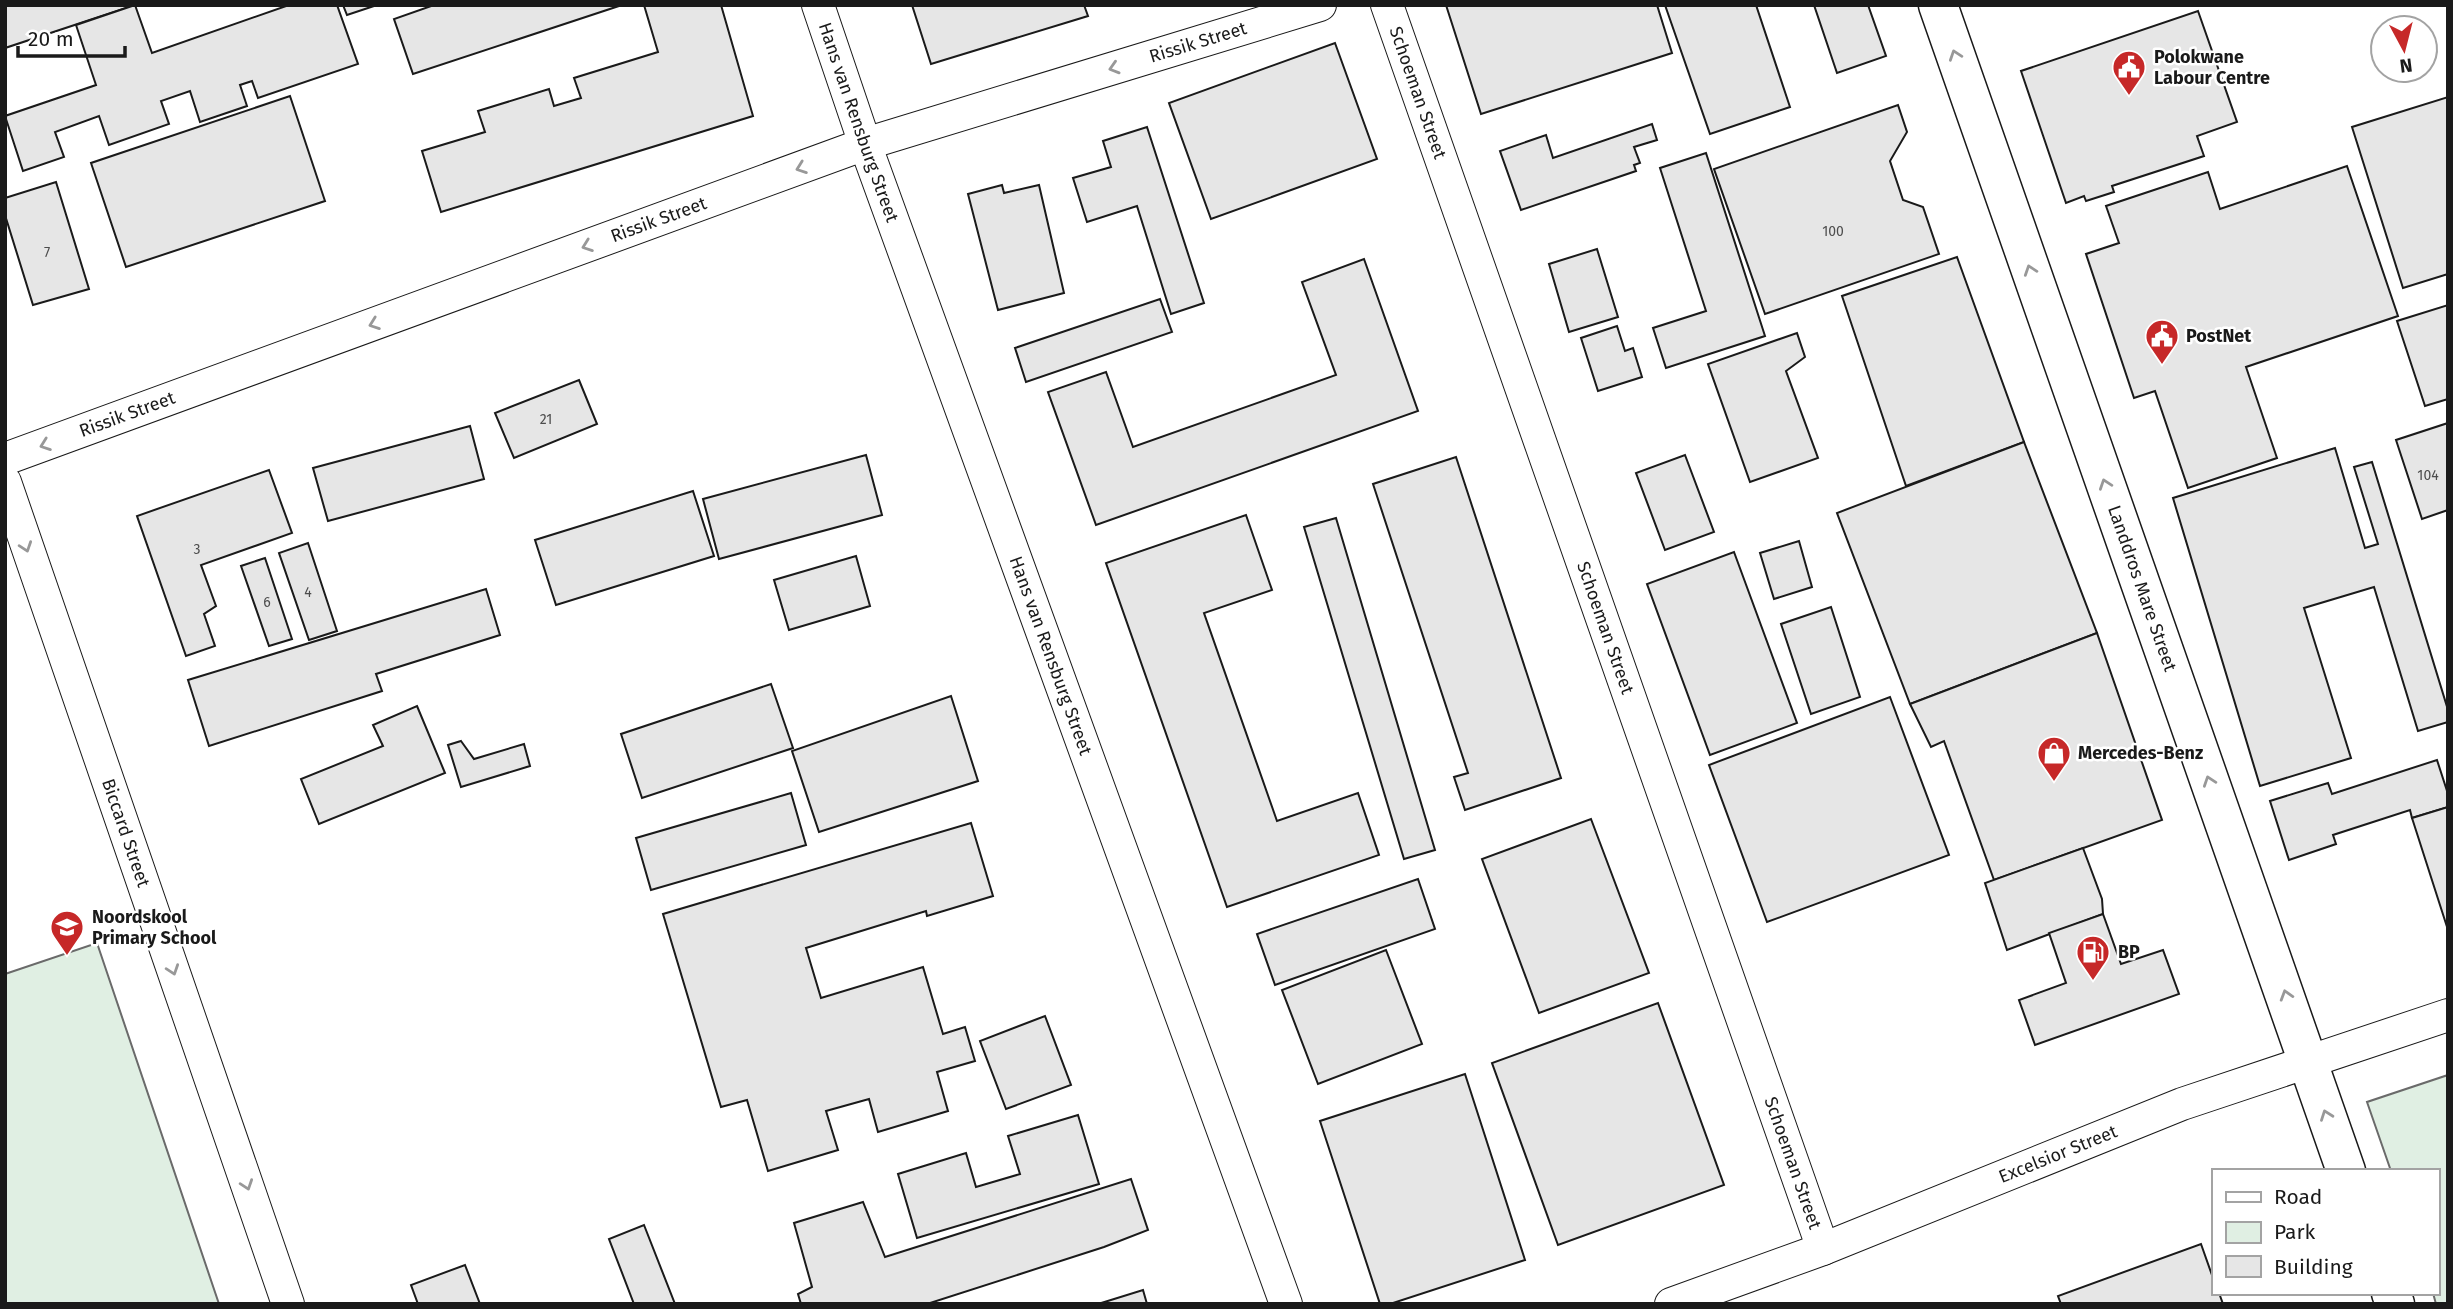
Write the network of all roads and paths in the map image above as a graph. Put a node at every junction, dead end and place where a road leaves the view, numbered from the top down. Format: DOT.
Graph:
graph roads {
  1 [pos="818,5"];
  2 [pos="1320,5"];
  3 [pos="1387,5"];
  4 [pos="1938,5"];
  5 [pos="865,144"];
  6 [pos="5,459"];
  7 [pos="5,482"];
  8 [pos="2448,1014"];
  9 [pos="2306,1060"];
  10 [pos="2346,1169"];
  11 [pos="1824,1249"];
  12 [pos="288,1304"];
  13 [pos="1286,1304"];
  14 [pos="1671,1304"];
  1 -- 5 [label="street, Hans van Rensburg Street"];
  2 -- 5 [label="street, Rissik Street, one-way"];
  3 -- 11 [label="street, Schoeman Street"];
  9 -- 4 [label="main road, Landdros Mare Street, one-way"];
  5 -- 6 [label="street, Rissik Street, one-way"];
  5 -- 13 [label="street, Hans van Rensburg Street"];
  7 -- 12 [label="street, Biccard Street, one-way"];
  8 -- 9 [label="street, Excelsior Street"];
  10 -- 9 [label="main road, Landdros Mare Street, one-way"];
  9 -- 11 [label="street, Excelsior Street"];
  11 -- 14 [label="street, Excelsior Street"];
}
